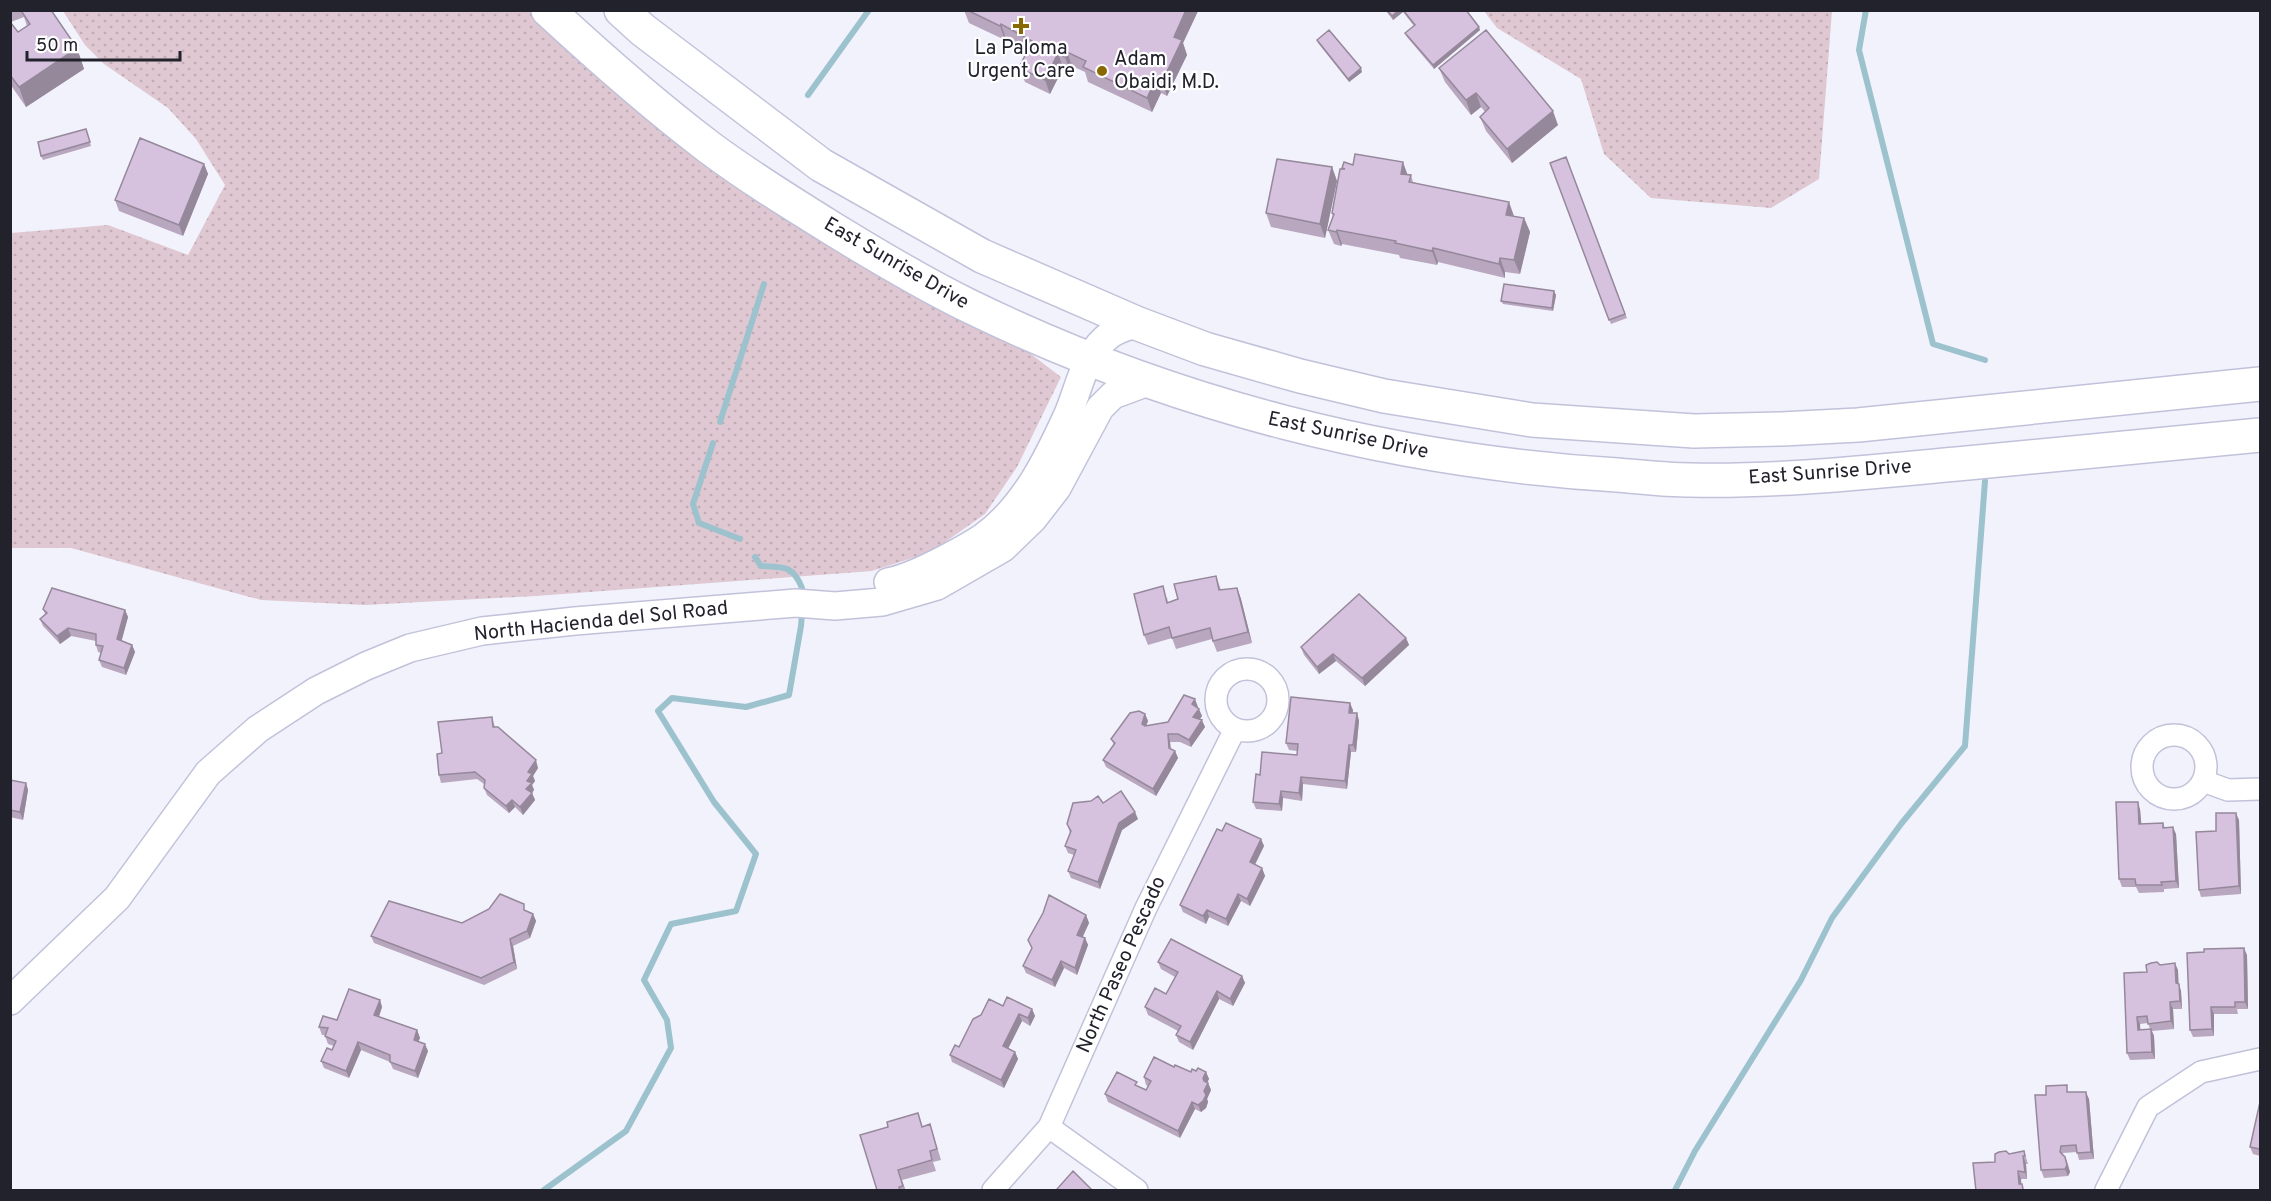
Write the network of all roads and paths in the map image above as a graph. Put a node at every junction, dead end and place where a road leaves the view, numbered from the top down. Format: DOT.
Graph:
graph roads {
  1 [pos="548,10"];
  2 [pos="632,20"];
  3 [pos="612,68"];
  4 [pos="1136,323"];
  5 [pos="1088,359"];
  6 [pos="1148,382"];
  7 [pos="2260,384"];
  8 [pos="1694,431"];
  9 [pos="2260,435"];
  10 [pos="1690,480"];
  11 [pos="796,603"];
  12 [pos="1236,729"];
  13 [pos="2204,781"];
  14 [pos="2260,789"];
  15 [pos="10,1001"];
  16 [pos="2260,1059"];
  17 [pos="1049,1127"];
  18 [pos="993,1191"];
  19 [pos="1137,1191"];
  20 [pos="2106,1191"];
  1 -- 3 [label="main road, East Sunrise Drive"];
  2 -- 3 [label="main road"];
  2 -- 4 [label="main road"];
  3 -- 5 [label="main road, East Sunrise Drive"];
  4 -- 5 [label="street, North Hacienda del Sol Road"];
  4 -- 8 [label="main road"];
  5 -- 6 [label="main road, East Sunrise Drive"];
  5 -- 11 [label="street, North Hacienda del Sol Road"];
  6 -- 10 [label="main road, East Sunrise Drive"];
  6 -- 11 [label="street, North Hacienda del Sol Road"];
  7 -- 8 [label="main road"];
  8 -- 10 [label="main road"];
  9 -- 10 [label="main road, East Sunrise Drive"];
  11 -- 15 [label="street, North Hacienda del Sol Road"];
  12 -- 17 [label="street, North Paseo Pescado"];
  13 -- 14 [label="street"];
  16 -- 20 [label="street"];
  17 -- 18 [label="street, North Paseo Pescado"];
  17 -- 19 [label="street"];
}
